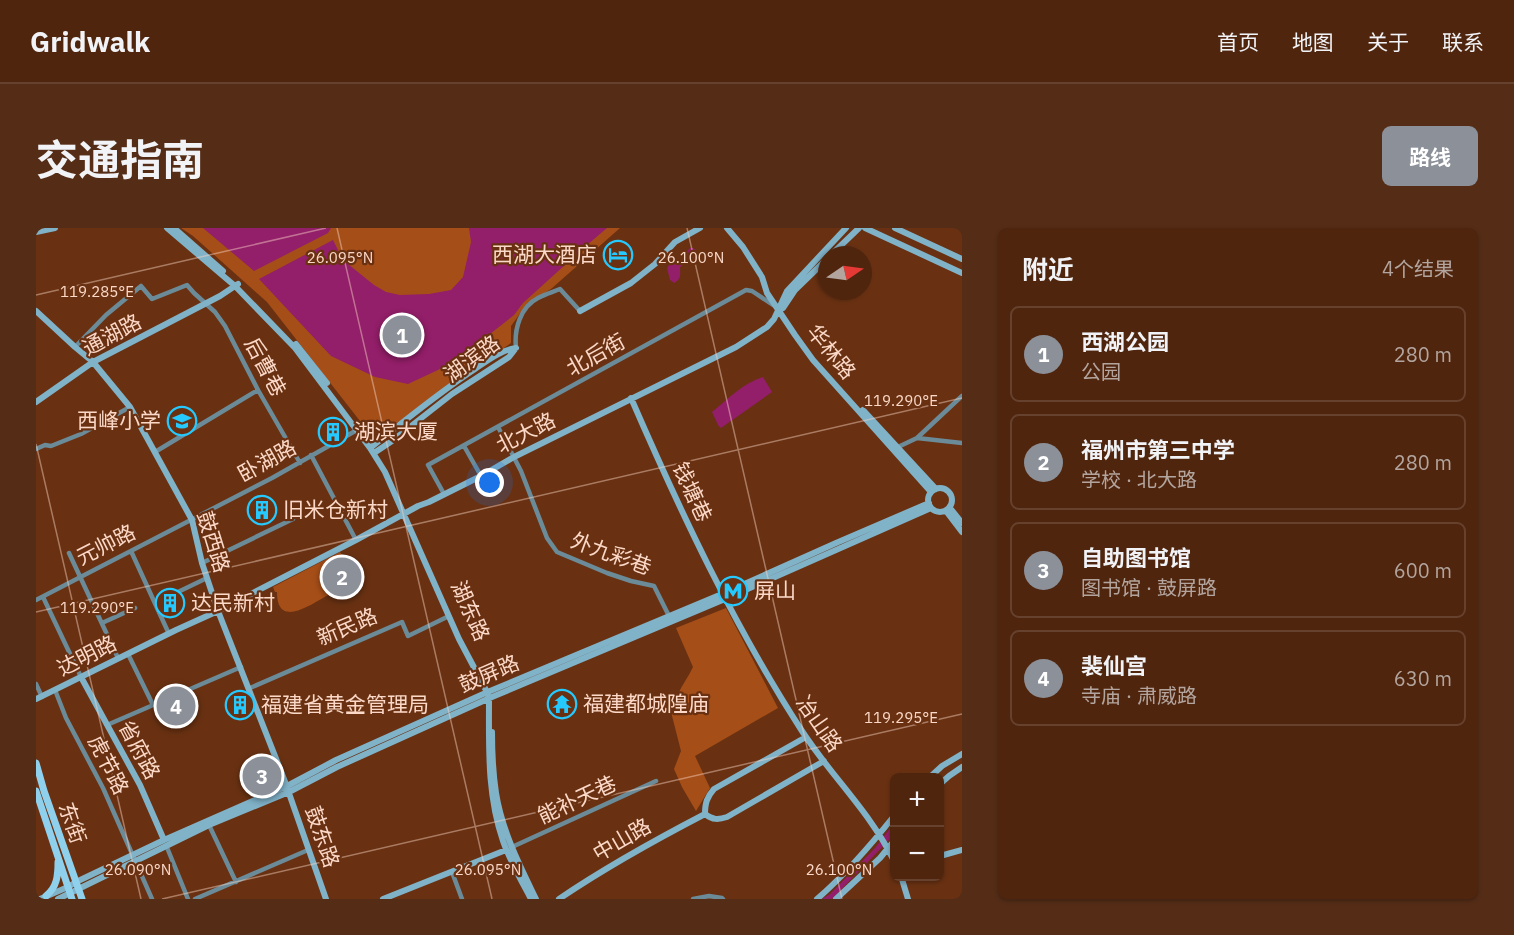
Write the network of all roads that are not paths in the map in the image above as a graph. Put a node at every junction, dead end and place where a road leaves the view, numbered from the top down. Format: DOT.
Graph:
graph roads {
  1 [pos="55,228"];
  2 [pos="167,228"];
  3 [pos="174,228"];
  4 [pos="700,228"];
  5 [pos="727,228"];
  6 [pos="846,228"];
  7 [pos="859,228"];
  8 [pos="865,228"];
  9 [pos="895,228"];
  10 [pos="36,232"];
  11 [pos="840,246"];
  12 [pos="962,259"];
  13 [pos="818,268"];
  14 [pos="962,273"];
  15 [pos="237,285"];
  16 [pos="205,303"];
  17 [pos="781,308"];
  18 [pos="36,311"];
  19 [pos="580,311"];
  20 [pos="75,347"];
  21 [pos="516,348"];
  22 [pos="93,362"];
  23 [pos="258,390"];
  24 [pos="962,396"];
  25 [pos="631,398"];
  26 [pos="36,402"];
  27 [pos="130,407"];
  28 [pos="498,427"];
  29 [pos="357,430"];
  30 [pos="917,438"];
  31 [pos="962,443"];
  32 [pos="464,446"];
  33 [pos="898,447"];
  34 [pos="36,449"];
  35 [pos="374,449"];
  36 [pos="155,452"];
  37 [pos="311,455"];
  38 [pos="514,457"];
  39 [pos="300,463"];
  40 [pos="481,476"];
  41 [pos="933,491"];
  42 [pos="444,494"];
  43 [pos="930,505"];
  44 [pos="948,509"];
  45 [pos="406,513"];
  46 [pos="293,519"];
  47 [pos="192,520"];
  48 [pos="962,523"];
  49 [pos="962,532"];
  50 [pos="356,540"];
  51 [pos="131,551"];
  52 [pos="69,553"];
  53 [pos="202,563"];
  54 [pos="80,577"];
  55 [pos="207,578"];
  56 [pos="43,597"];
  57 [pos="723,597"];
  58 [pos="36,600"];
  59 [pos="155,603"];
  60 [pos="135,608"];
  61 [pos="218,611"];
  62 [pos="449,616"];
  63 [pos="669,616"];
  64 [pos="102,623"];
  65 [pos="169,634"];
  66 [pos="128,654"];
  67 [pos="118,658"];
  68 [pos="241,667"];
  69 [pos="81,678"];
  70 [pos="36,684"];
  71 [pos="250,688"];
  72 [pos="55,690"];
  73 [pos="489,695"];
  74 [pos="39,698"];
  75 [pos="153,705"];
  76 [pos="107,725"];
  77 [pos="806,737"];
  78 [pos="962,754"];
  79 [pos="824,761"];
  80 [pos="36,763"];
  81 [pos="962,767"];
  82 [pos="934,773"];
  83 [pos="944,780"];
  84 [pos="656,781"];
  85 [pos="288,789"];
  86 [pos="40,790"];
  87 [pos="705,814"];
  88 [pos="890,821"];
  89 [pos="209,825"];
  90 [pos="880,834"];
  91 [pos="165,842"];
  92 [pos="890,846"];
  93 [pos="888,848"];
  94 [pos="509,849"];
  95 [pos="308,850"];
  96 [pos="962,850"];
  97 [pos="890,852"];
  98 [pos="944,855"];
  99 [pos="58,857"];
  100 [pos="133,858"];
  101 [pos="452,872"];
  102 [pos="903,881"];
  103 [pos="76,882"];
  104 [pos="236,882"];
  105 [pos="79,890"];
  106 [pos="70,893"];
  107 [pos="43,898"];
  108 [pos="58,899"];
  109 [pos="82,899"];
  110 [pos="152,899"];
  111 [pos="188,899"];
  112 [pos="195,899"];
  113 [pos="326,899"];
  114 [pos="383,899"];
  115 [pos="462,899"];
  116 [pos="531,899"];
  117 [pos="536,899"];
  118 [pos="559,899"];
  119 [pos="693,899"];
  120 [pos="723,899"];
  121 [pos="817,899"];
  122 [pos="836,899"];
  123 [pos="908,899"];
  1 -- 10 [label="main road"];
  2 -- 15 [label="main road"];
  3 -- 15 [label="main road"];
  4 -- 19 [label="main road"];
  5 -- 17 [label="main road"];
  6 -- 17 [label="main road"];
  7 -- 11 [label="main road"];
  8 -- 14 [label="main road"];
  9 -- 12 [label="main road"];
  13 -- 17 [label="main road"];
  15 -- 16 [label="main road, 通湖路"];
  15 -- 29 [label="main road"];
  15 -- 35 [label="main road"];
  16 -- 20 [label="street, 后曹巷"];
  16 -- 22 [label="main road, 通湖路"];
  16 -- 23 [label="street, 后曹巷"];
  17 -- 25 [label="main road, 北大路"];
  17 -- 28 [label="street, 北后街"];
  17 -- 33 [label="main road, 华林路"];
  17 -- 41 [label="main road, 华林路"];
  18 -- 20 [label="main road, 鼓西路"];
  19 -- 21 [label="street"];
  20 -- 22 [label="main road, 鼓西路"];
  21 -- 35 [label="main road, 湖滨路"];
  22 -- 26 [label="main road, 通湖路"];
  22 -- 27 [label="main road, 鼓西路"];
  23 -- 36 [label="street"];
  23 -- 39 [label="street, 后曹巷"];
  24 -- 30 [label="street"];
  25 -- 38 [label="main road, 北大路"];
  25 -- 57 [label="main road, 钱塘巷"];
  27 -- 34 [label="street"];
  27 -- 36 [label="main road, 鼓西路"];
  28 -- 32 [label="street, 北后街"];
  28 -- 38 [label="street, 外九彩巷"];
  29 -- 35 [label="main road"];
  29 -- 37 [label="street, 卧湖路"];
  30 -- 31 [label="street"];
  30 -- 33 [label="street"];
  32 -- 40 [label="street"];
  32 -- 42 [label="street, 北后街"];
  33 -- 41 [label="main road, 华林路"];
  35 -- 45 [label="main road, 湖东路"];
  36 -- 47 [label="main road, 鼓西路"];
  37 -- 39 [label="street, 卧湖路"];
  37 -- 50 [label="street"];
  38 -- 40 [label="main road, 北大路"];
  38 -- 63 [label="street, 外九彩巷"];
  39 -- 47 [label="street, 卧湖路"];
  40 -- 42 [label="main road, 北大路"];
  41 -- 43 [label="main road"];
  41 -- 44 [label="main road"];
  42 -- 45 [label="main road, 北大路"];
  43 -- 44 [label="main road"];
  43 -- 57 [label="main road, 鼓屏路"];
  44 -- 48 [label="main road"];
  44 -- 49 [label="main road"];
  45 -- 50 [label="main road, 北大路"];
  45 -- 62 [label="main road, 湖东路"];
  45 -- 73 [label="main road, 湖东路"];
  46 -- 53 [label="street"];
  47 -- 51 [label="street, 元帅路"];
  47 -- 53 [label="main road, 鼓西路"];
  50 -- 61 [label="main road, 北大路"];
  51 -- 54 [label="street, 元帅路"];
  51 -- 59 [label="street"];
  52 -- 54 [label="street"];
  53 -- 55 [label="main road, 鼓西路"];
  54 -- 56 [label="street, 元帅路"];
  54 -- 64 [label="street"];
  55 -- 59 [label="street"];
  55 -- 61 [label="main road, 鼓西路"];
  56 -- 58 [label="street, 元帅路"];
  56 -- 69 [label="street"];
  57 -- 63 [label="main road, 鼓屏路"];
  57 -- 73 [label="main road, 鼓屏路"];
  57 -- 77 [label="main road, 冶山路"];
  59 -- 65 [label="street"];
  60 -- 64 [label="street"];
  61 -- 65 [label="main road, 达明路"];
  61 -- 68 [label="main road, 鼓西路"];
  62 -- 71 [label="street, 新民路"];
  62 -- 73 [label="main road, 湖东路"];
  63 -- 73 [label="main road, 鼓屏路"];
  64 -- 67 [label="street"];
  65 -- 66 [label="main road, 达明路"];
  66 -- 67 [label="main road, 达明路"];
  66 -- 75 [label="street"];
  67 -- 69 [label="main road, 达明路"];
  68 -- 71 [label="main road, 鼓西路"];
  68 -- 75 [label="street"];
  69 -- 72 [label="main road, 达明路"];
  69 -- 76 [label="main road, 省府路"];
  70 -- 74 [label="street"];
  71 -- 85 [label="main road, 鼓西路"];
  72 -- 74 [label="main road, 达明路"];
  72 -- 100 [label="street, 虎节路"];
  73 -- 85 [label="main road, 鼓屏路"];
  73 -- 94 [label="main road, 湖东路"];
  75 -- 76 [label="street"];
  76 -- 91 [label="main road, 省府路"];
  77 -- 79 [label="main road, 冶山路"];
  77 -- 87 [label="main road"];
  78 -- 82 [label="main road"];
  79 -- 87 [label="main road, 中山路"];
  79 -- 90 [label="main road, 冶山路"];
  80 -- 86 [label="main road"];
  81 -- 83 [label="main road"];
  84 -- 94 [label="street, 能补天巷"];
  85 -- 89 [label="main road, 鼓屏路"];
  85 -- 91 [label="main road, 鼓屏路"];
  85 -- 95 [label="main road, 鼓东路"];
  86 -- 99 [label="main road"];
  86 -- 103 [label="main road, 东街"];
  87 -- 118 [label="main road, 中山路"];
  88 -- 90 [label="main road"];
  89 -- 91 [label="main road, 鼓屏路"];
  89 -- 104 [label="street"];
  90 -- 93 [label="main road, 冶山路"];
  90 -- 121 [label="main road"];
  91 -- 100 [label="main road, 鼓屏路"];
  91 -- 111 [label="street"];
  92 -- 93 [label="main road"];
  93 -- 97 [label="main road, 冶山路"];
  93 -- 122 [label="main road"];
  94 -- 101 [label="main road"];
  94 -- 116 [label="main road, 湖东路"];
  94 -- 117 [label="main road, 湖东路"];
  95 -- 104 [label="street"];
  95 -- 113 [label="main road, 鼓东路"];
  96 -- 98 [label="main road"];
  99 -- 106 [label="main road"];
  99 -- 107 [label="main road"];
  100 -- 103 [label="main road, 鼓屏路"];
  100 -- 105 [label="main road"];
  100 -- 110 [label="street, 虎节路"];
  101 -- 114 [label="main road"];
  101 -- 115 [label="street"];
  102 -- 123 [label="main road"];
  103 -- 105 [label="main road, 东街"];
  103 -- 106 [label="main road, 鼓屏路"];
  104 -- 112 [label="street"];
  105 -- 106 [label="main road"];
  105 -- 109 [label="main road, 东街"];
  106 -- 107 [label="main road"];
  106 -- 108 [label="main road"];
  119 -- 120 [label="street"];
}
